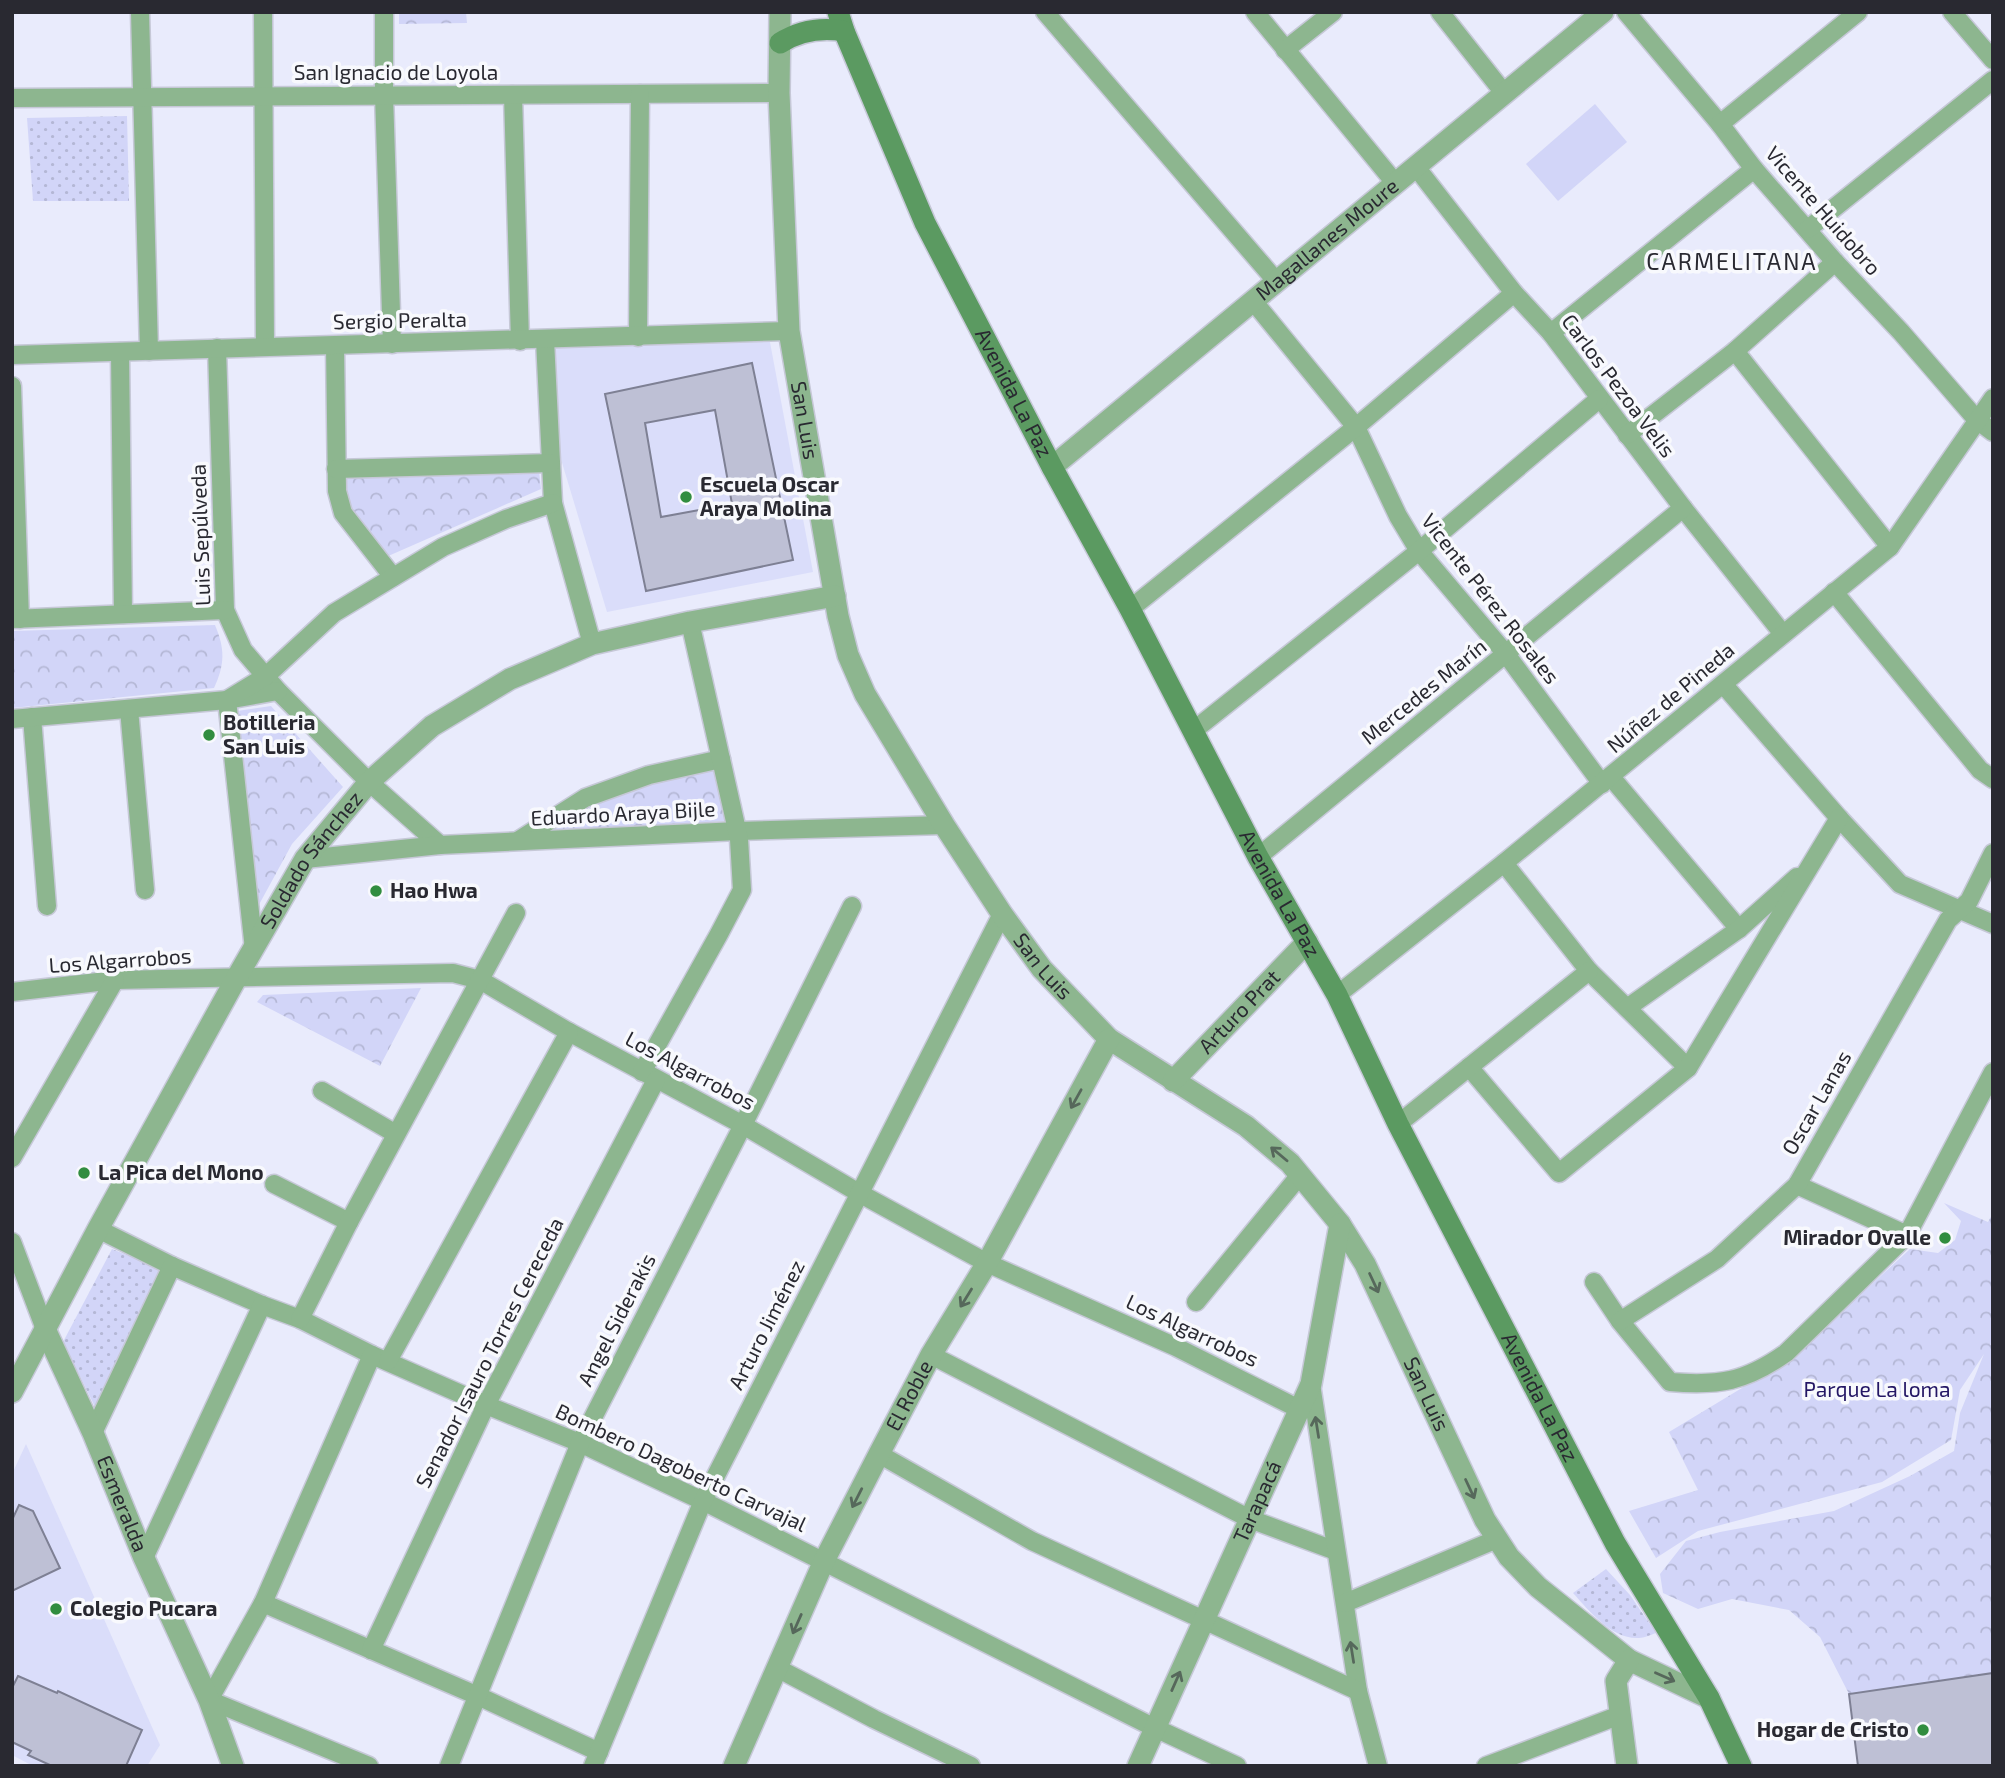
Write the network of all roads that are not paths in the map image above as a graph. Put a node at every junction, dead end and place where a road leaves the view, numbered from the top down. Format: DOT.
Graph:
graph roads {
  1 [pos="140,12"];
  2 [pos="263,12"];
  3 [pos="384,12"];
  4 [pos="780,12"];
  5 [pos="1045,12"];
  6 [pos="1255,12"];
  7 [pos="1333,12"];
  8 [pos="1440,12"];
  9 [pos="1603,12"];
  10 [pos="1626,12"];
  11 [pos="1858,12"];
  12 [pos="1952,12"];
  13 [pos="841,22"];
  14 [pos="780,43"];
  15 [pos="1285,50"];
  16 [pos="1993,60"];
  17 [pos="1993,80"];
  18 [pos="779,93"];
  19 [pos="1504,93"];
  20 [pos="640,94"];
  21 [pos="384,95"];
  22 [pos="513,95"];
  23 [pos="264,96"];
  24 [pos="141,97"];
  25 [pos="12,98"];
  26 [pos="1720,124"];
  27 [pos="1416,167"];
  28 [pos="1754,169"];
  29 [pos="1396,184"];
  30 [pos="1808,229"];
  31 [pos="1835,262"];
  32 [pos="1277,282"];
  33 [pos="1514,293"];
  34 [pos="1254,302"];
  35 [pos="789,331"];
  36 [pos="1551,334"];
  37 [pos="638,337"];
  38 [pos="545,340"];
  39 [pos="520,341"];
  40 [pos="392,344"];
  41 [pos="265,346"];
  42 [pos="335,346"];
  43 [pos="218,348"];
  44 [pos="149,351"];
  45 [pos="1735,351"];
  46 [pos="120,352"];
  47 [pos="12,355"];
  48 [pos="12,386"];
  49 [pos="1993,398"];
  50 [pos="1599,399"];
  51 [pos="1977,419"];
  52 [pos="1356,427"];
  53 [pos="1993,432"];
  54 [pos="1627,435"];
  55 [pos="551,463"];
  56 [pos="1052,467"];
  57 [pos="336,469"];
  58 [pos="553,503"];
  59 [pos="1683,508"];
  60 [pos="1890,547"];
  61 [pos="1419,551"];
  62 [pos="393,577"];
  63 [pos="1834,592"];
  64 [pos="835,596"];
  65 [pos="1130,609"];
  66 [pos="225,610"];
  67 [pos="123,614"];
  68 [pos="16,619"];
  69 [pos="690,622"];
  70 [pos="1783,635"];
  71 [pos="592,644"];
  72 [pos="1507,654"];
  73 [pos="266,677"];
  74 [pos="1723,684"];
  75 [pos="278,691"];
  76 [pos="227,700"];
  77 [pos="129,709"];
  78 [pos="32,717"];
  79 [pos="12,719"];
  80 [pos="1194,731"];
  81 [pos="721,759"];
  82 [pos="1993,779"];
  83 [pos="1606,780"];
  84 [pos="369,782"];
  85 [pos="1839,818"];
  86 [pos="944,825"];
  87 [pos="738,831"];
  88 [pos="516,841"];
  89 [pos="440,845"];
  90 [pos="1993,853"];
  91 [pos="1258,857"];
  92 [pos="305,859"];
  93 [pos="1504,863"];
  94 [pos="1810,866"];
  95 [pos="145,890"];
  96 [pos="47,906"];
  97 [pos="852,906"];
  98 [pos="1959,909"];
  99 [pos="516,913"];
  100 [pos="1002,914"];
  101 [pos="1993,925"];
  102 [pos="1739,929"];
  103 [pos="1307,942"];
  104 [pos="254,948"];
  105 [pos="1589,971"];
  106 [pos="237,977"];
  107 [pos="115,980"];
  108 [pos="480,980"];
  109 [pos="12,992"];
  110 [pos="1336,995"];
  111 [pos="1627,1008"];
  112 [pos="569,1032"];
  113 [pos="1109,1039"];
  114 [pos="1469,1067"];
  115 [pos="1688,1068"];
  116 [pos="1993,1072"];
  117 [pos="649,1076"];
  118 [pos="1173,1082"];
  119 [pos="323,1091"];
  120 [pos="1398,1124"];
  121 [pos="743,1125"];
  122 [pos="396,1133"];
  123 [pos="12,1158"];
  124 [pos="1300,1175"];
  125 [pos="274,1184"];
  126 [pos="1797,1185"];
  127 [pos="859,1193"];
  128 [pos="349,1222"];
  129 [pos="1339,1224"];
  130 [pos="98,1229"];
  131 [pos="1907,1235"];
  132 [pos="12,1242"];
  133 [pos="987,1263"];
  134 [pos="172,1266"];
  135 [pos="1594,1282"];
  136 [pos="1196,1301"];
  137 [pos="262,1305"];
  138 [pos="300,1319"];
  139 [pos="1620,1321"];
  140 [pos="46,1329"];
  141 [pos="931,1354"];
  142 [pos="380,1358"];
  143 [pos="1311,1384"];
  144 [pos="12,1392"];
  145 [pos="486,1405"];
  146 [pos="1300,1409"];
  147 [pos="93,1433"];
  148 [pos="580,1443"];
  149 [pos="879,1454"];
  150 [pos="703,1501"];
  151 [pos="1250,1518"];
  152 [pos="1497,1539"];
  153 [pos="1336,1551"];
  154 [pos="144,1558"];
  155 [pos="824,1561"];
  156 [pos="1345,1602"];
  157 [pos="263,1604"];
  158 [pos="1203,1621"];
  159 [pos="371,1650"];
  160 [pos="1629,1660"];
  161 [pos="777,1668"];
  162 [pos="1358,1691"];
  163 [pos="478,1696"];
  164 [pos="1709,1698"];
  165 [pos="209,1700"];
  166 [pos="1620,1715"];
  167 [pos="1155,1728"];
  168 [pos="596,1759"];
  169 [pos="233,1766"];
  170 [pos="369,1766"];
  171 [pos="449,1766"];
  172 [pos="734,1766"];
  173 [pos="971,1766"];
  174 [pos="1138,1766"];
  175 [pos="1237,1766"];
  176 [pos="1378,1766"];
  177 [pos="1486,1766"];
  178 [pos="1627,1766"];
  179 [pos="1741,1766"];
  1 -- 24 [label="street"];
  2 -- 23 [label="street"];
  3 -- 21 [label="street"];
  4 -- 14 [label="street, San Luis"];
  5 -- 32 [label="street"];
  6 -- 15 [label="street"];
  7 -- 15 [label="street"];
  8 -- 19 [label="street"];
  9 -- 19 [label="street, Magallanes Moure"];
  10 -- 26 [label="street, Vicente Huidobro"];
  11 -- 26 [label="street"];
  12 -- 16 [label="street"];
  13 -- 14 [label="main road"];
  13 -- 56 [label="main road, Avenida La Paz"];
  14 -- 18 [label="street, San Luis"];
  15 -- 29 [label="street"];
  17 -- 30 [label="street"];
  18 -- 20 [label="street, San Ignacio de Loyola"];
  18 -- 35 [label="street, San Luis"];
  19 -- 27 [label="street, Magallanes Moure"];
  20 -- 22 [label="street, San Ignacio de Loyola"];
  20 -- 37 [label="street"];
  21 -- 22 [label="street, San Ignacio de Loyola"];
  21 -- 23 [label="street, San Ignacio de Loyola"];
  21 -- 40 [label="street"];
  22 -- 39 [label="street"];
  23 -- 24 [label="street, San Ignacio de Loyola"];
  23 -- 41 [label="street"];
  24 -- 25 [label="street, San Ignacio de Loyola"];
  24 -- 44 [label="street"];
  26 -- 28 [label="street, Vicente Huidobro"];
  27 -- 29 [label="street, Magallanes Moure"];
  27 -- 33 [label="street, Carlos Pezoa Velis"];
  28 -- 30 [label="street, Vicente Huidobro"];
  28 -- 36 [label="street"];
  29 -- 32 [label="street, Magallanes Moure"];
  30 -- 31 [label="street, Vicente Huidobro"];
  31 -- 45 [label="street"];
  31 -- 51 [label="street, Vicente Huidobro"];
  32 -- 34 [label="street, Magallanes Moure"];
  33 -- 36 [label="street, Carlos Pezoa Velis"];
  33 -- 52 [label="street"];
  34 -- 52 [label="street, Vicente Pérez Rosales"];
  34 -- 56 [label="street, Magallanes Moure"];
  35 -- 37 [label="street, Sergio Peralta"];
  35 -- 64 [label="street, San Luis"];
  36 -- 50 [label="street, Carlos Pezoa Velis"];
  37 -- 38 [label="street, Sergio Peralta"];
  38 -- 39 [label="street, Sergio Peralta"];
  38 -- 55 [label="street"];
  39 -- 40 [label="street, Sergio Peralta"];
  40 -- 42 [label="street, Sergio Peralta"];
  41 -- 42 [label="street, Sergio Peralta"];
  41 -- 43 [label="street, Sergio Peralta"];
  42 -- 57 [label="street"];
  43 -- 44 [label="street, Sergio Peralta"];
  43 -- 66 [label="street, Luis Sepúlveda"];
  44 -- 46 [label="street, Sergio Peralta"];
  45 -- 54 [label="street"];
  45 -- 60 [label="street"];
  46 -- 47 [label="street, Sergio Peralta"];
  46 -- 67 [label="street"];
  48 -- 68 [label="street"];
  49 -- 51 [label="street, Núñez de Pineda"];
  50 -- 54 [label="street, Carlos Pezoa Velis"];
  50 -- 61 [label="street"];
  51 -- 53 [label="street, Vicente Huidobro"];
  51 -- 60 [label="street, Núñez de Pineda"];
  52 -- 61 [label="street, Vicente Pérez Rosales"];
  52 -- 65 [label="street"];
  54 -- 59 [label="street, Carlos Pezoa Velis"];
  55 -- 57 [label="street"];
  55 -- 58 [label="street"];
  56 -- 65 [label="main road, Avenida La Paz"];
  57 -- 62 [label="street"];
  58 -- 62 [label="street"];
  58 -- 71 [label="street"];
  59 -- 70 [label="street, Carlos Pezoa Velis"];
  59 -- 72 [label="street, Mercedes Marín"];
  60 -- 63 [label="street, Núñez de Pineda"];
  61 -- 72 [label="street, Vicente Pérez Rosales"];
  61 -- 80 [label="street"];
  62 -- 73 [label="street"];
  63 -- 70 [label="street, Núñez de Pineda"];
  63 -- 82 [label="street"];
  64 -- 69 [label="street, Soldado Sánchez"];
  64 -- 86 [label="street, San Luis"];
  65 -- 80 [label="main road, Avenida La Paz"];
  66 -- 67 [label="street"];
  66 -- 73 [label="street, Luis Sepúlveda"];
  67 -- 68 [label="street"];
  69 -- 71 [label="street, Soldado Sánchez"];
  69 -- 81 [label="street, Senador Isauro Torres Cereceda"];
  70 -- 74 [label="street, Núñez de Pineda"];
  71 -- 84 [label="street, Soldado Sánchez"];
  72 -- 83 [label="street, Vicente Pérez Rosales"];
  72 -- 91 [label="street, Mercedes Marín"];
  73 -- 75 [label="street, Luis Sepúlveda"];
  73 -- 76 [label="street"];
  74 -- 83 [label="street, Núñez de Pineda"];
  74 -- 85 [label="street"];
  75 -- 76 [label="street"];
  75 -- 84 [label="street, Luis Sepúlveda"];
  76 -- 77 [label="street"];
  76 -- 104 [label="street"];
  77 -- 78 [label="street"];
  77 -- 95 [label="street"];
  78 -- 79 [label="street"];
  78 -- 96 [label="street"];
  80 -- 91 [label="main road, Avenida La Paz"];
  81 -- 87 [label="street, Senador Isauro Torres Cereceda"];
  81 -- 88 [label="street"];
  83 -- 93 [label="street, Núñez de Pineda"];
  83 -- 102 [label="street, Vicente Pérez Rosales"];
  84 -- 89 [label="street, Luis Sepúlveda"];
  84 -- 92 [label="street, Soldado Sánchez"];
  85 -- 94 [label="street"];
  85 -- 98 [label="street"];
  86 -- 87 [label="street, Eduardo Araya Bijle"];
  86 -- 100 [label="street, San Luis"];
  87 -- 88 [label="street, Eduardo Araya Bijle"];
  87 -- 117 [label="street, Senador Isauro Torres Cereceda"];
  88 -- 89 [label="street, Eduardo Araya Bijle"];
  89 -- 92 [label="street, Eduardo Araya Bijle"];
  90 -- 98 [label="street, Oscar Lanas"];
  91 -- 103 [label="main road, Avenida La Paz"];
  92 -- 104 [label="street, Soldado Sánchez"];
  93 -- 105 [label="street"];
  93 -- 110 [label="street, Núñez de Pineda"];
  94 -- 102 [label="street"];
  94 -- 115 [label="street"];
  97 -- 121 [label="street, Angel Siderakis"];
  98 -- 101 [label="street"];
  98 -- 126 [label="street, Oscar Lanas"];
  99 -- 108 [label="street"];
  100 -- 113 [label="street, San Luis"];
  100 -- 127 [label="street, Arturo Jiménez"];
  102 -- 111 [label="street"];
  103 -- 110 [label="main road, Avenida La Paz"];
  103 -- 118 [label="street, Arturo Prat"];
  104 -- 106 [label="street, Soldado Sánchez"];
  105 -- 111 [label="street"];
  105 -- 114 [label="street"];
  106 -- 107 [label="street, Los Algarrobos"];
  106 -- 108 [label="street, Los Algarrobos"];
  106 -- 130 [label="street, Soldado Sánchez"];
  107 -- 109 [label="street, Los Algarrobos"];
  107 -- 123 [label="street"];
  108 -- 112 [label="street, Los Algarrobos"];
  108 -- 122 [label="street"];
  110 -- 120 [label="main road, Avenida La Paz"];
  111 -- 115 [label="street"];
  112 -- 117 [label="street, Los Algarrobos"];
  112 -- 142 [label="street"];
  113 -- 118 [label="street, San Luis"];
  113 -- 133 [label="street, El Roble, one-way"];
  114 -- 115 [label="street"];
  114 -- 120 [label="street"];
  116 -- 131 [label="street"];
  117 -- 121 [label="street, Los Algarrobos"];
  117 -- 145 [label="street, Senador Isauro Torres Cereceda"];
  124 -- 118 [label="street, San Luis, one-way"];
  119 -- 122 [label="street"];
  120 -- 164 [label="main road, Avenida La Paz"];
  121 -- 127 [label="street, Los Algarrobos"];
  121 -- 148 [label="street, Angel Siderakis"];
  122 -- 128 [label="street"];
  124 -- 129 [label="street, San Luis"];
  124 -- 136 [label="street"];
  125 -- 128 [label="street"];
  126 -- 131 [label="street"];
  126 -- 139 [label="street, Oscar Lanas"];
  127 -- 133 [label="street, Los Algarrobos"];
  127 -- 150 [label="street, Arturo Jiménez"];
  128 -- 138 [label="street"];
  129 -- 143 [label="street, Tarapacá"];
  129 -- 152 [label="street, San Luis, one-way"];
  130 -- 134 [label="street, Bombero Dagoberto Carvajal"];
  130 -- 140 [label="street, Soldado Sánchez"];
  131 -- 139 [label="street"];
  132 -- 140 [label="street, Esmeralda"];
  133 -- 141 [label="street, El Roble, one-way"];
  133 -- 146 [label="street, Los Algarrobos"];
  134 -- 137 [label="street, Bombero Dagoberto Carvajal"];
  134 -- 147 [label="street"];
  135 -- 139 [label="street"];
  137 -- 138 [label="street, Bombero Dagoberto Carvajal"];
  137 -- 154 [label="street"];
  138 -- 142 [label="street, Bombero Dagoberto Carvajal"];
  140 -- 144 [label="street, Soldado Sánchez"];
  140 -- 147 [label="street, Esmeralda"];
  141 -- 149 [label="street, El Roble"];
  141 -- 151 [label="street"];
  142 -- 145 [label="street, Bombero Dagoberto Carvajal"];
  142 -- 157 [label="street"];
  143 -- 146 [label="street, Tarapacá"];
  153 -- 143 [label="street, one-way"];
  145 -- 148 [label="street, Bombero Dagoberto Carvajal"];
  145 -- 159 [label="street, Senador Isauro Torres Cereceda"];
  146 -- 151 [label="street, Tarapacá"];
  147 -- 154 [label="street, Esmeralda"];
  148 -- 150 [label="street, Bombero Dagoberto Carvajal"];
  148 -- 163 [label="street, Angel Siderakis"];
  149 -- 155 [label="street, El Roble, one-way"];
  149 -- 158 [label="street"];
  150 -- 155 [label="street, Bombero Dagoberto Carvajal"];
  150 -- 168 [label="street, Arturo Jiménez"];
  151 -- 153 [label="street"];
  151 -- 158 [label="street, Tarapacá"];
  152 -- 156 [label="street"];
  152 -- 160 [label="street, San Luis"];
  153 -- 156 [label="street"];
  154 -- 165 [label="street, Esmeralda"];
  155 -- 161 [label="street, El Roble, one-way"];
  155 -- 167 [label="street, Bombero Dagoberto Carvajal"];
  162 -- 156 [label="street, one-way"];
  157 -- 159 [label="street"];
  157 -- 165 [label="street"];
  158 -- 162 [label="street"];
  167 -- 158 [label="street, Tarapacá, one-way"];
  159 -- 163 [label="street"];
  160 -- 164 [label="street, San Luis, one-way"];
  160 -- 166 [label="street"];
  161 -- 172 [label="street, El Roble"];
  161 -- 173 [label="street"];
  162 -- 176 [label="street"];
  163 -- 168 [label="street"];
  163 -- 171 [label="street, Angel Siderakis"];
  164 -- 179 [label="main road, Avenida La Paz"];
  165 -- 169 [label="street, Esmeralda"];
  165 -- 170 [label="street"];
  166 -- 177 [label="street"];
  166 -- 178 [label="street"];
  167 -- 174 [label="street, Tarapacá"];
  167 -- 175 [label="street, Bombero Dagoberto Carvajal"];
}
